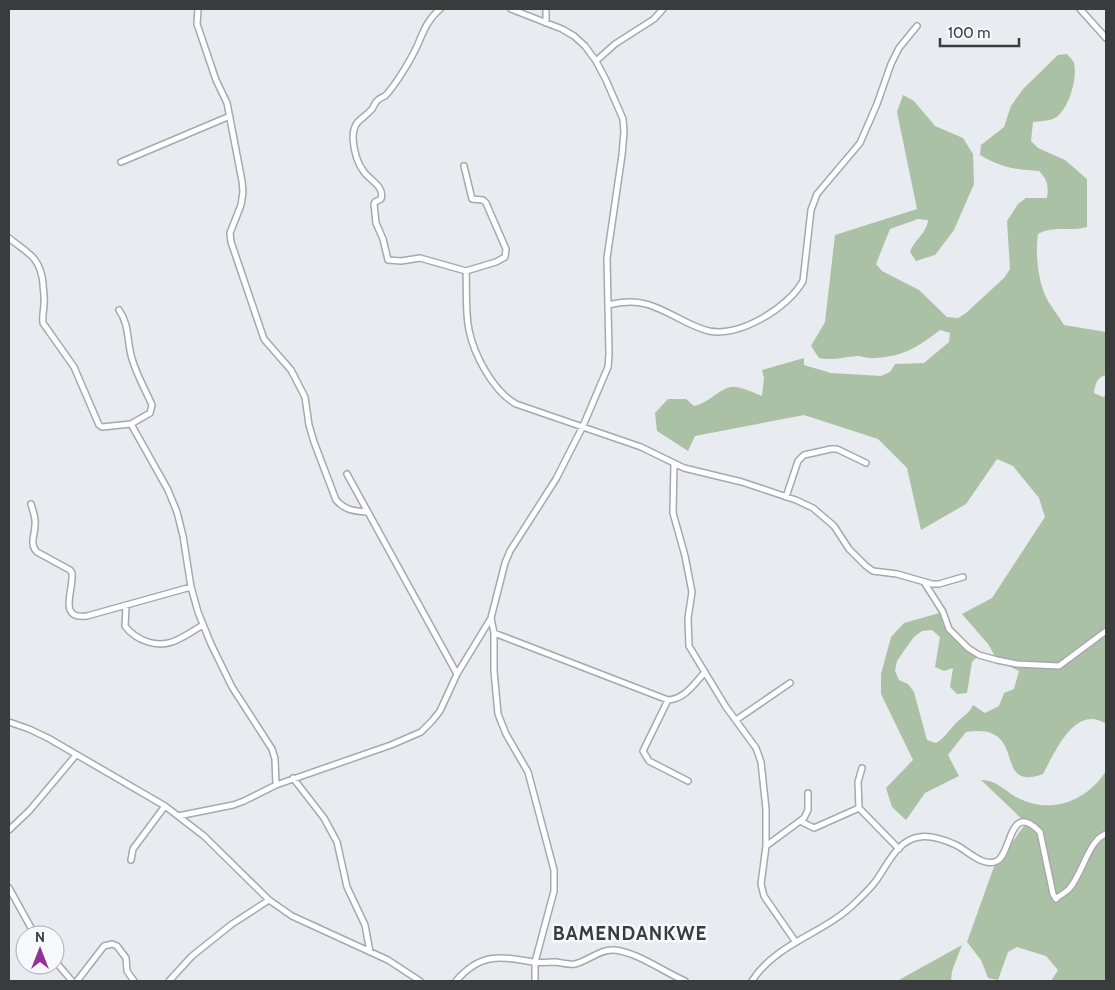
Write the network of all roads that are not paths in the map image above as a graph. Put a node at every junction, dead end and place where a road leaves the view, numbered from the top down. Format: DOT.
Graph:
graph roads {
  1 [pos="198,9"];
  2 [pos="440,9"];
  3 [pos="511,9"];
  4 [pos="546,9"];
  5 [pos="663,9"];
  6 [pos="1080,9"];
  7 [pos="546,23"];
  8 [pos="916,26"];
  9 [pos="1106,38"];
  10 [pos="596,61"];
  11 [pos="230,116"];
  12 [pos="121,162"];
  13 [pos="464,166"];
  14 [pos="9,238"];
  15 [pos="466,271"];
  16 [pos="608,305"];
  17 [pos="120,310"];
  18 [pos="131,424"];
  19 [pos="583,426"];
  20 [pos="866,463"];
  21 [pos="674,464"];
  22 [pos="346,474"];
  23 [pos="786,497"];
  24 [pos="31,504"];
  25 [pos="367,512"];
  26 [pos="963,577"];
  27 [pos="924,582"];
  28 [pos="192,587"];
  29 [pos="126,606"];
  30 [pos="491,618"];
  31 [pos="203,625"];
  32 [pos="1106,631"];
  33 [pos="494,633"];
  34 [pos="705,672"];
  35 [pos="457,674"];
  36 [pos="790,683"];
  37 [pos="668,700"];
  38 [pos="736,720"];
  39 [pos="9,722"];
  40 [pos="76,755"];
  41 [pos="862,768"];
  42 [pos="293,778"];
  43 [pos="688,781"];
  44 [pos="276,785"];
  45 [pos="808,793"];
  46 [pos="165,806"];
  47 [pos="860,808"];
  48 [pos="178,816"];
  49 [pos="800,821"];
  50 [pos="9,830"];
  51 [pos="1106,834"];
  52 [pos="766,846"];
  53 [pos="899,848"];
  54 [pos="131,860"];
  55 [pos="9,888"];
  56 [pos="269,900"];
  57 [pos="29,925"];
  58 [pos="795,941"];
  59 [pos="370,952"];
  60 [pos="535,962"];
  61 [pos="77,981"];
  62 [pos="134,981"];
  63 [pos="169,981"];
  64 [pos="420,981"];
  65 [pos="456,981"];
  66 [pos="535,981"];
  67 [pos="685,981"];
  68 [pos="752,981"];
  1 -- 11 [label="street"];
  2 -- 15 [label="street"];
  3 -- 7 [label="street"];
  4 -- 7 [label="street"];
  5 -- 10 [label="street"];
  6 -- 9 [label="street"];
  7 -- 10 [label="street"];
  8 -- 16 [label="street"];
  10 -- 16 [label="street"];
  11 -- 12 [label="street"];
  11 -- 25 [label="street"];
  13 -- 15 [label="street"];
  14 -- 18 [label="street"];
  15 -- 19 [label="street"];
  16 -- 19 [label="street"];
  17 -- 18 [label="street"];
  18 -- 28 [label="street"];
  19 -- 21 [label="street"];
  19 -- 30 [label="street"];
  20 -- 23 [label="street"];
  21 -- 23 [label="street"];
  21 -- 34 [label="street"];
  22 -- 25 [label="street"];
  23 -- 27 [label="street"];
  24 -- 29 [label="street"];
  25 -- 35 [label="street"];
  26 -- 27 [label="street"];
  27 -- 32 [label="street"];
  28 -- 29 [label="street"];
  28 -- 31 [label="street"];
  29 -- 31 [label="street"];
  30 -- 33 [label="street"];
  30 -- 35 [label="street"];
  31 -- 44 [label="street"];
  33 -- 37 [label="street"];
  33 -- 60 [label="street"];
  34 -- 37 [label="street"];
  34 -- 38 [label="street"];
  35 -- 42 [label="street"];
  36 -- 38 [label="street"];
  37 -- 43 [label="street"];
  38 -- 52 [label="street"];
  39 -- 40 [label="street"];
  40 -- 46 [label="street"];
  40 -- 50 [label="street"];
  41 -- 47 [label="street"];
  42 -- 44 [label="street"];
  42 -- 59 [label="street"];
  44 -- 48 [label="street"];
  45 -- 49 [label="street"];
  46 -- 48 [label="street"];
  46 -- 54 [label="street"];
  47 -- 49 [label="street"];
  47 -- 53 [label="street"];
  48 -- 56 [label="street"];
  49 -- 52 [label="street"];
  51 -- 53 [label="street"];
  52 -- 58 [label="street"];
  53 -- 58 [label="street"];
  55 -- 57 [label="street"];
  56 -- 59 [label="street"];
  56 -- 63 [label="street"];
  58 -- 68 [label="street"];
  59 -- 64 [label="street"];
  60 -- 65 [label="street"];
  60 -- 66 [label="street"];
  60 -- 67 [label="street"];
  61 -- 62 [label="street"];
}
